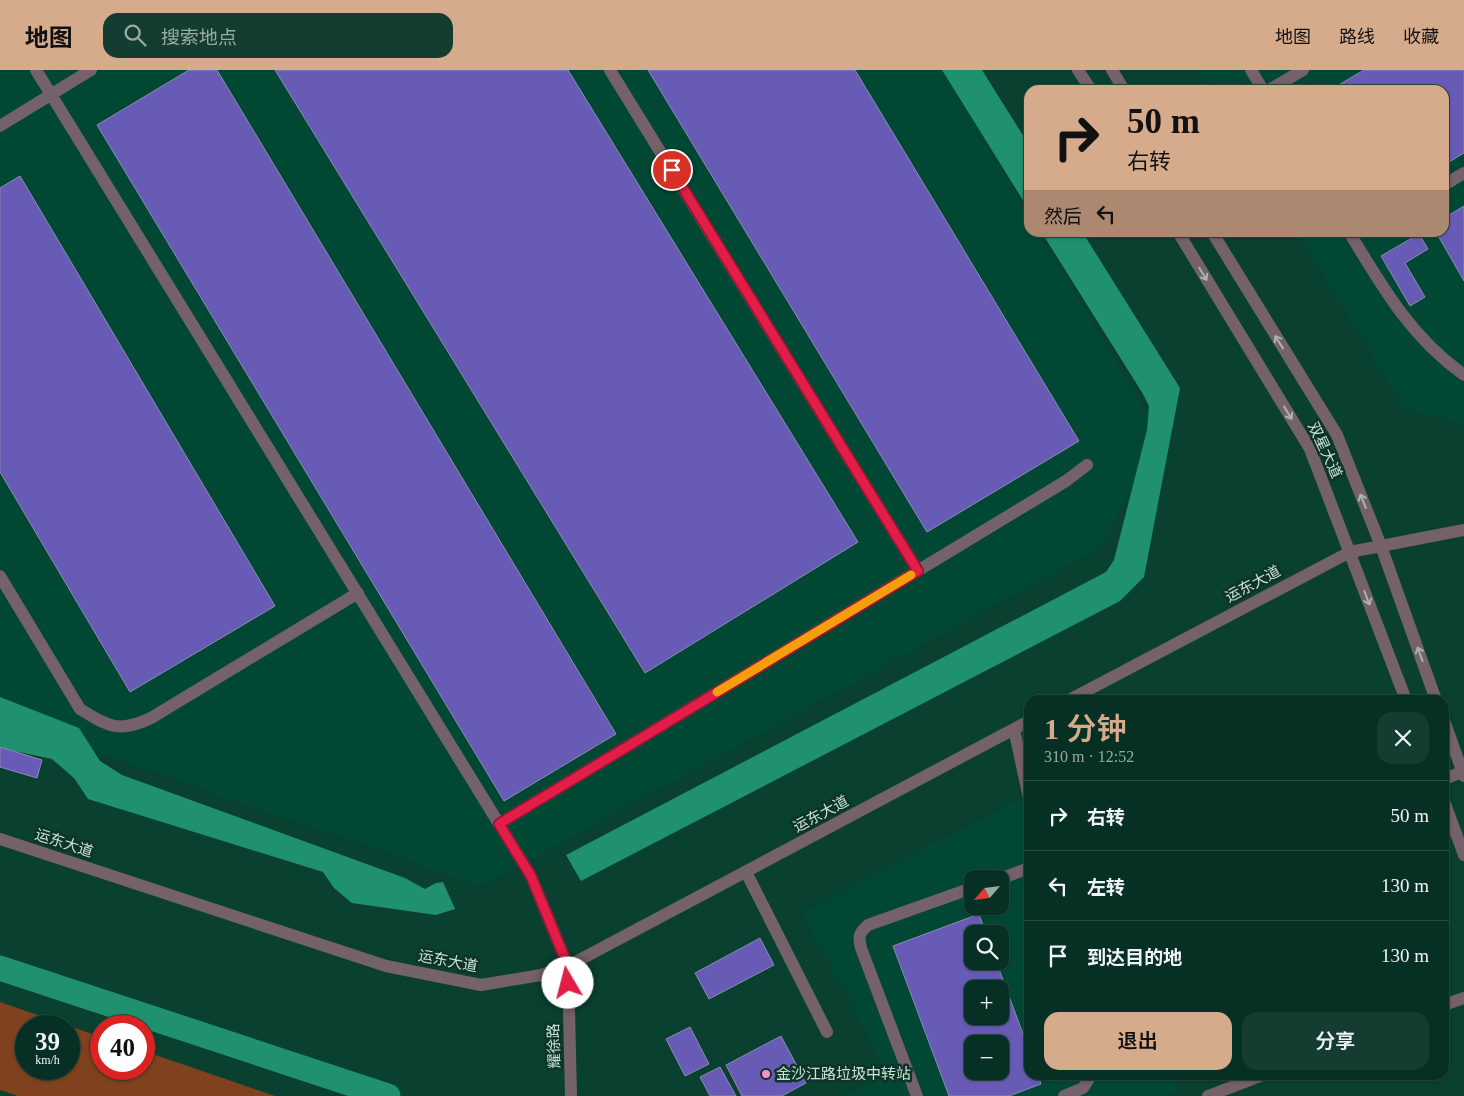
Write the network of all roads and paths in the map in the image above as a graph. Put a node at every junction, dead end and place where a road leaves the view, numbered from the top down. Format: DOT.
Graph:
graph roads {
  1 [pos="36,70"];
  2 [pos="91,70"];
  3 [pos="610,70"];
  4 [pos="1078,70"];
  5 [pos="1112,70"];
  6 [pos="1251,70"];
  7 [pos="1303,70"];
  8 [pos="1088,85"];
  9 [pos="1121,85"];
  10 [pos="1260,85"];
  11 [pos="1278,85"];
  12 [pos="51,94"];
  13 [pos="0,126"];
  14 [pos="1464,173"];
  15 [pos="1449,182"];
  16 [pos="1181,237"];
  17 [pos="1215,237"];
  18 [pos="1353,237"];
  19 [pos="1464,375"];
  20 [pos="1087,465"];
  21 [pos="1464,530"];
  22 [pos="1380,546"];
  23 [pos="1350,552"];
  24 [pos="918,571"];
  25 [pos="0,576"];
  26 [pos="358,593"];
  27 [pos="1078,695"];
  28 [pos="1404,695"];
  29 [pos="1434,695"];
  30 [pos="1024,724"];
  31 [pos="1014,729"];
  32 [pos="1449,734"];
  33 [pos="1463,774"];
  34 [pos="1024,775"];
  35 [pos="1449,778"];
  36 [pos="1449,814"];
  37 [pos="499,824"];
  38 [pos="0,839"];
  39 [pos="1464,855"];
  40 [pos="1024,870"];
  41 [pos="746,872"];
  42 [pos="1009,876"];
  43 [pos="964,891"];
  44 [pos="568,966"];
  45 [pos="1464,998"];
  46 [pos="1449,1003"];
  47 [pos="827,1032"];
  48 [pos="1088,1080"];
  49 [pos="1250,1080"];
  50 [pos="571,1093"];
  51 [pos="917,1096"];
  52 [pos="1064,1096"];
  53 [pos="1208,1096"];
  1 -- 12 [label="street"];
  2 -- 12 [label="street"];
  3 -- 24 [label="street"];
  4 -- 8 [label="street"];
  5 -- 9 [label="street"];
  6 -- 10 [label="street"];
  7 -- 11 [label="street"];
  12 -- 13 [label="street"];
  12 -- 26 [label="street"];
  14 -- 15 [label="street"];
  16 -- 23 [label="street, 双星大道, one-way"];
  22 -- 17 [label="street, 双星大道, one-way"];
  18 -- 19 [label="street"];
  20 -- 24 [label="street"];
  21 -- 22 [label="street, 运东大道"];
  22 -- 23 [label="street, 运东大道"];
  29 -- 22 [label="street, 双星大道, one-way"];
  23 -- 27 [label="street, 运东大道"];
  23 -- 28 [label="street, 双星大道, one-way"];
  24 -- 37 [label="street"];
  25 -- 26 [label="street"];
  26 -- 37 [label="street"];
  30 -- 31 [label="street, 运东大道"];
  31 -- 34 [label="street"];
  31 -- 41 [label="street, 运东大道"];
  32 -- 33 [label="street"];
  33 -- 35 [label="street"];
  36 -- 39 [label="street"];
  37 -- 44 [label="street"];
  38 -- 44 [label="street, 运东大道"];
  40 -- 42 [label="street"];
  41 -- 44 [label="street, 运东大道"];
  41 -- 47 [label="street"];
  43 -- 51 [label="street"];
  44 -- 50 [label="street, 耀徐路"];
  45 -- 46 [label="street"];
  48 -- 52 [label="street"];
  49 -- 53 [label="street"];
}
